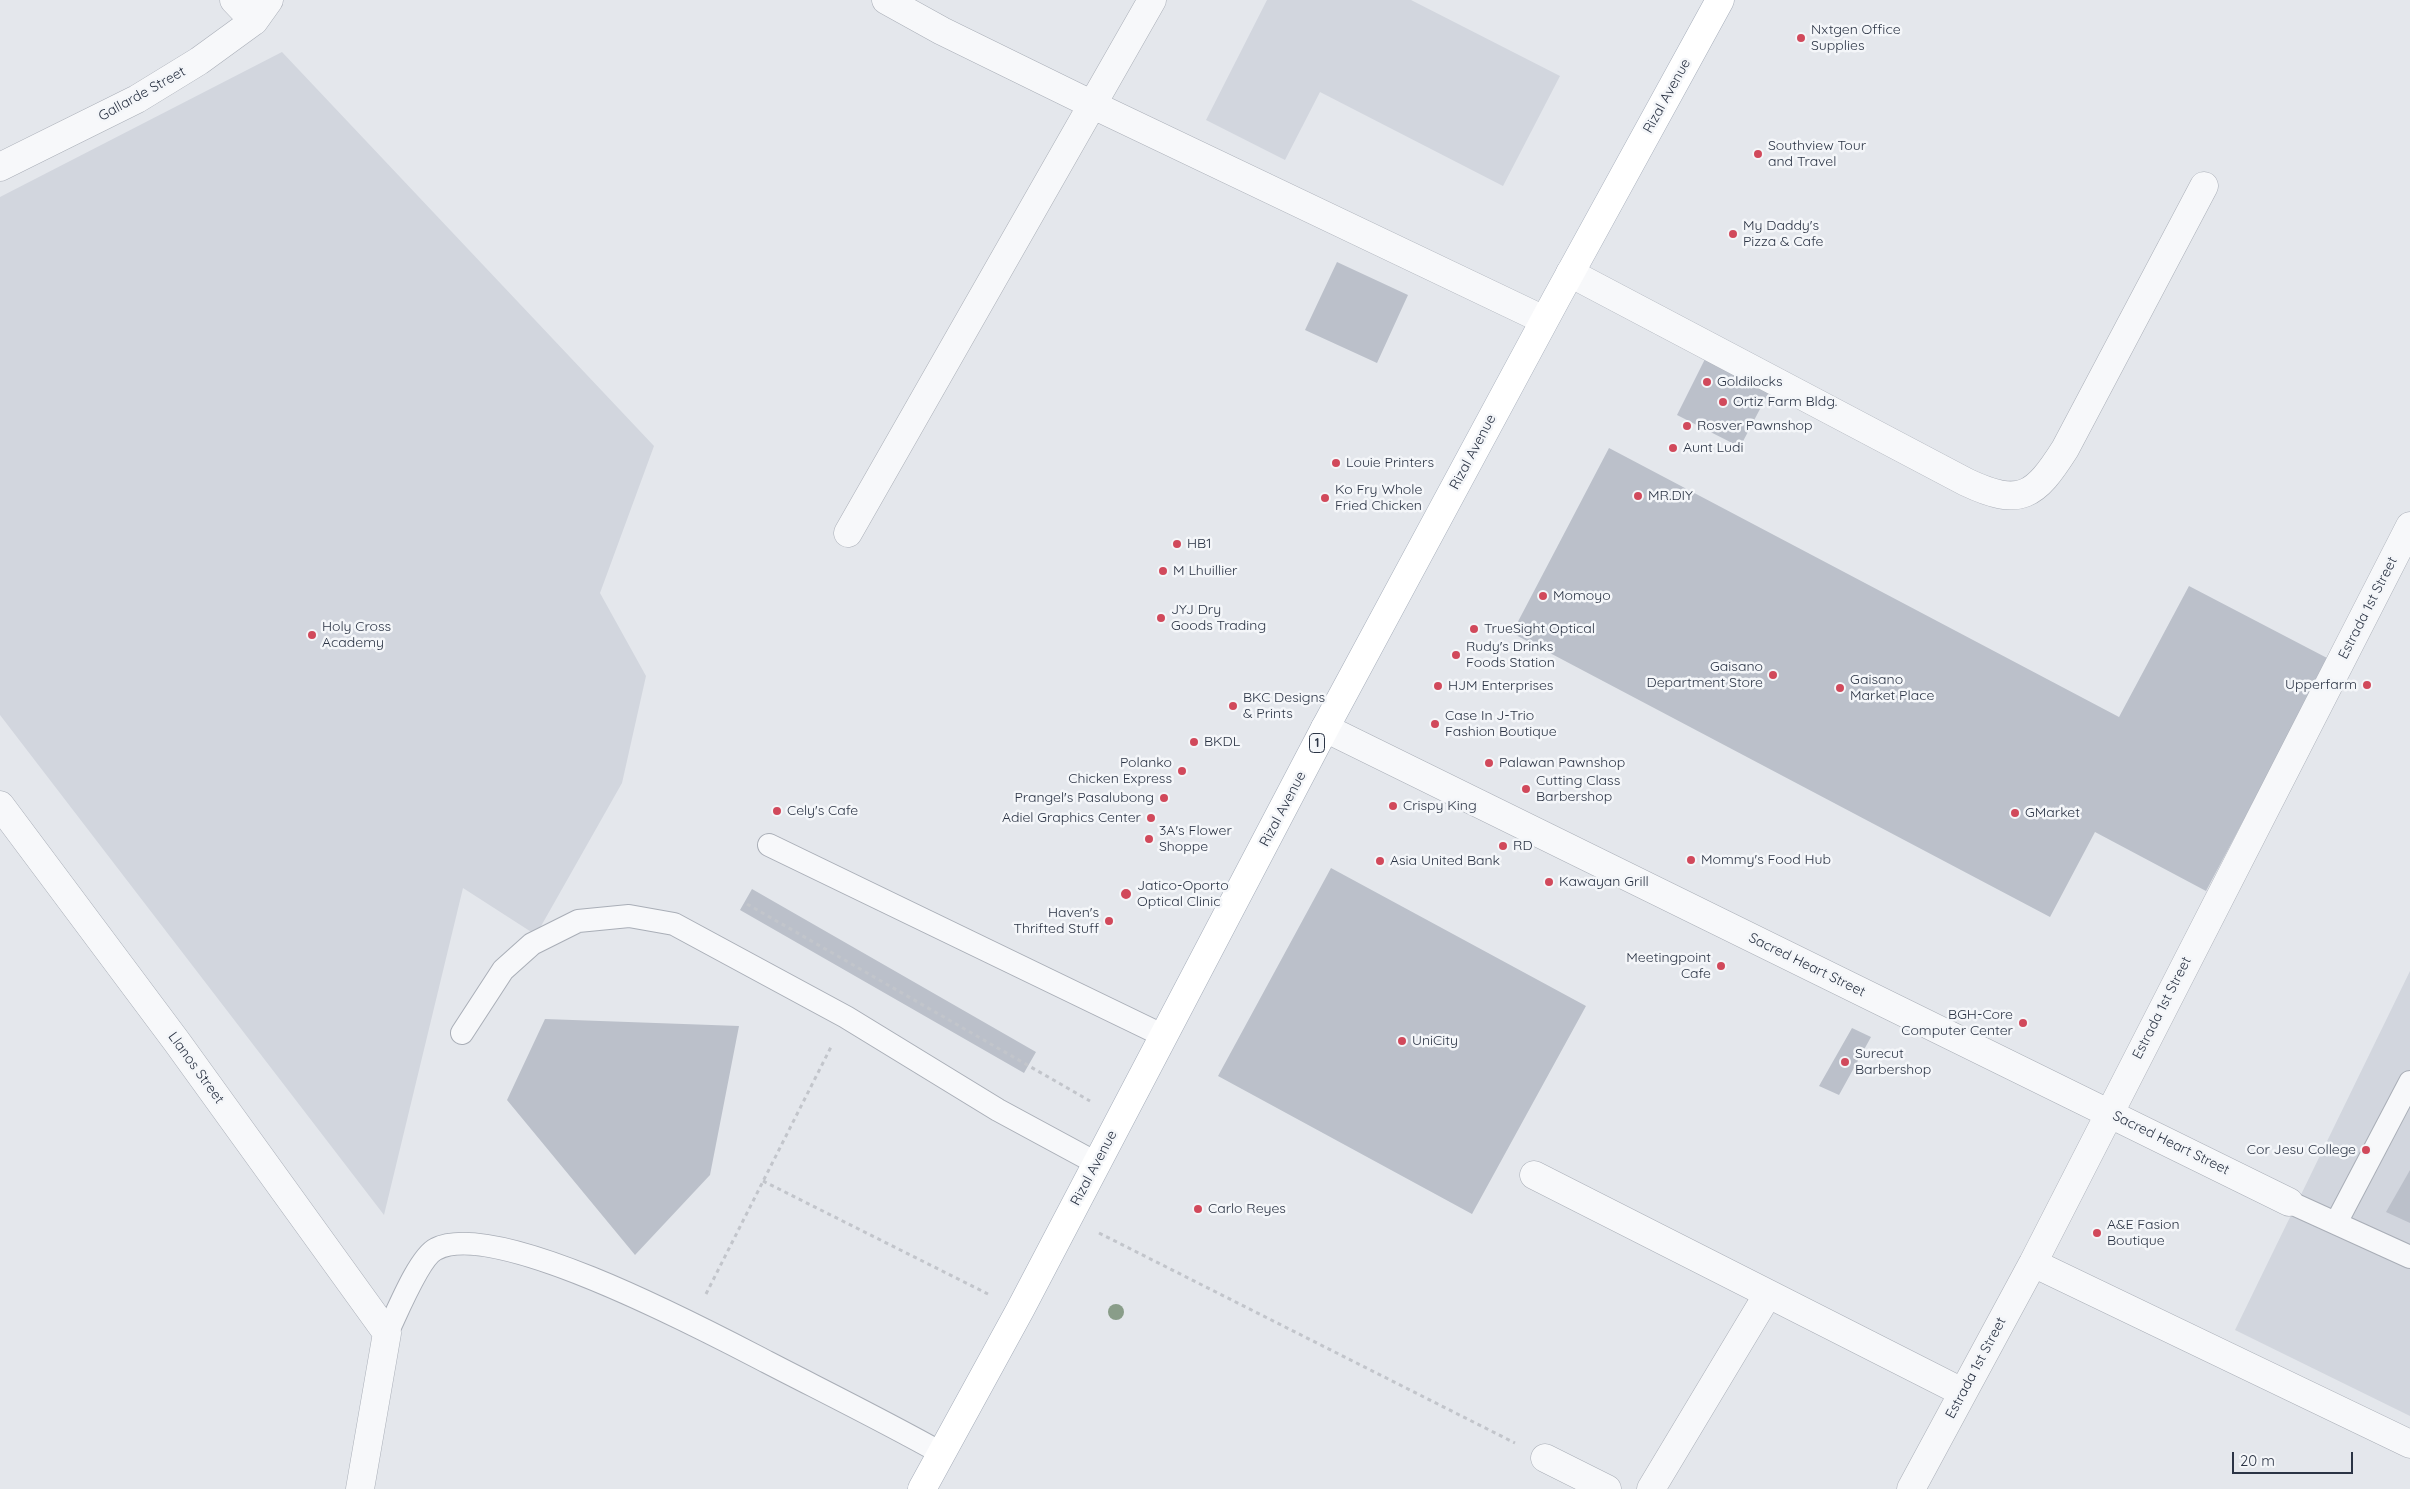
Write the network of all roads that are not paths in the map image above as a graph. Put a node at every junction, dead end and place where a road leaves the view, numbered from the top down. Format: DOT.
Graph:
graph roads {
  1 [pos="234,0"];
  2 [pos="886,0"];
  3 [pos="1152,0"];
  4 [pos="1720,0"];
  5 [pos="262,11"];
  6 [pos="1091,104"];
  7 [pos="0,167"];
  8 [pos="2204,186"];
  9 [pos="1570,273"];
  10 [pos="1544,320"];
  11 [pos="2410,526"];
  12 [pos="848,533"];
  13 [pos="1325,728"];
  14 [pos="0,805"];
  15 [pos="769,845"];
  16 [pos="462,1034"];
  17 [pos="1164,1036"];
  18 [pos="2410,1082"];
  19 [pos="2108,1113"];
  20 [pos="1096,1164"];
  21 [pos="1534,1175"];
  22 [pos="2289,1202"];
  23 [pos="2336,1223"];
  24 [pos="2410,1257"];
  25 [pos="2033,1263"];
  26 [pos="1768,1294"];
  27 [pos="387,1333"];
  28 [pos="1962,1392"];
  29 [pos="2410,1444"];
  30 [pos="941,1453"];
  31 [pos="1545,1458"];
  32 [pos="360,1489"];
  33 [pos="922,1489"];
  34 [pos="1607,1489"];
  35 [pos="1651,1489"];
  36 [pos="1911,1489"];
  1 -- 5 [label="street"];
  2 -- 6 [label="street"];
  3 -- 6 [label="street"];
  4 -- 9 [label="main road, Rizal Avenue / 1"];
  5 -- 7 [label="street, Gallarde Street"];
  6 -- 10 [label="street"];
  6 -- 12 [label="street"];
  8 -- 9 [label="street"];
  9 -- 10 [label="main road, Rizal Avenue / 1"];
  10 -- 13 [label="main road, Rizal Avenue / 1"];
  11 -- 19 [label="street, Estrada 1st Street"];
  13 -- 17 [label="main road, Rizal Avenue / 1"];
  13 -- 19 [label="street, Sacred Heart Street"];
  14 -- 27 [label="street, Llanos Street"];
  15 -- 17 [label="lane"];
  16 -- 20 [label="lane"];
  17 -- 20 [label="main road, Rizal Avenue / 1"];
  18 -- 23 [label="lane"];
  19 -- 22 [label="street, Sacred Heart Street"];
  19 -- 25 [label="street, Estrada 1st Street"];
  20 -- 30 [label="main road, Rizal Avenue / 1"];
  21 -- 26 [label="street"];
  22 -- 23 [label="lane"];
  23 -- 24 [label="lane"];
  25 -- 28 [label="street, Estrada 1st Street"];
  25 -- 29 [label="street"];
  26 -- 28 [label="street"];
  26 -- 35 [label="street"];
  27 -- 30 [label="lane"];
  27 -- 32 [label="street"];
  28 -- 36 [label="street, Estrada 1st Street"];
  30 -- 33 [label="main road, Rizal Avenue / 1"];
  31 -- 34 [label="street"];
}
